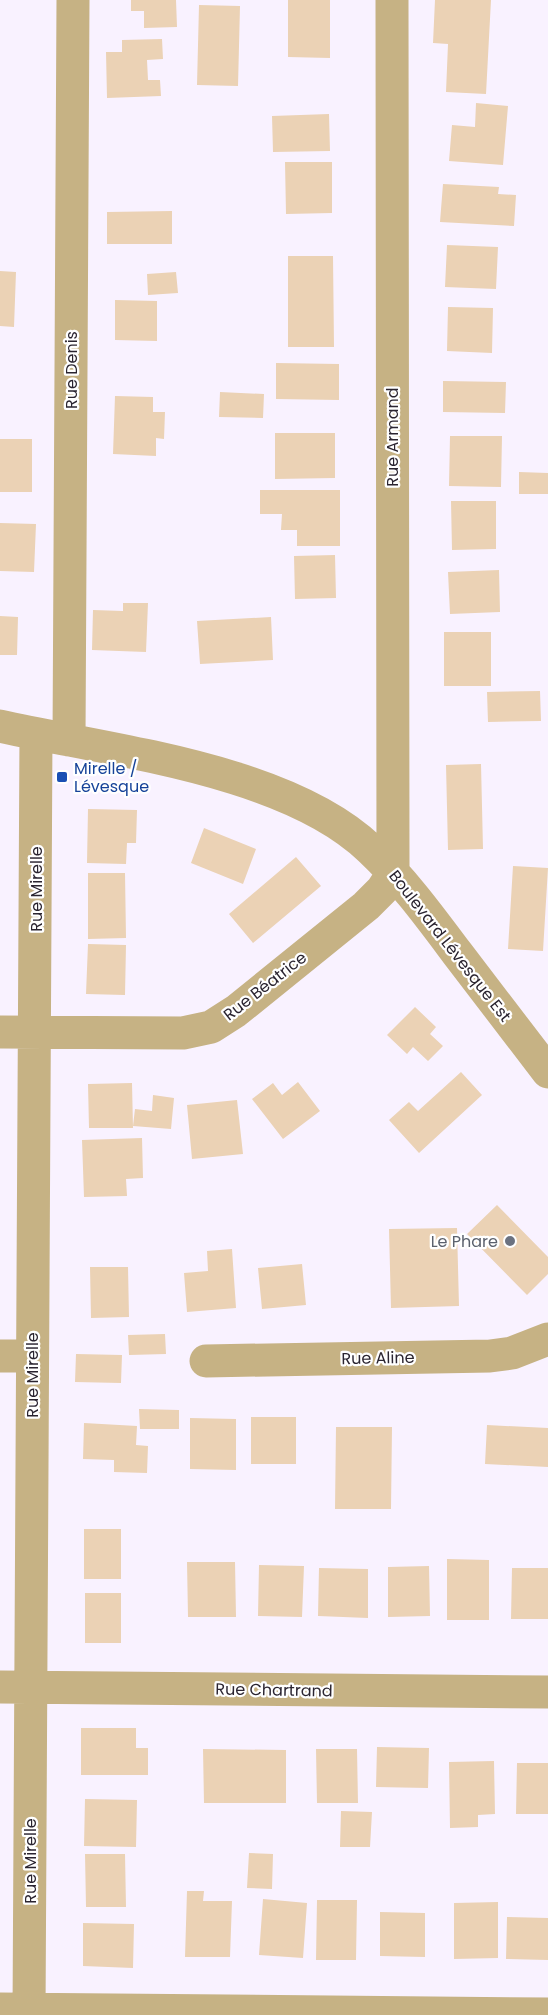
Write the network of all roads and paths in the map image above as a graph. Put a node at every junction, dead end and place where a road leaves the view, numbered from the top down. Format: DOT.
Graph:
graph roads {
  1 [pos="73,0"];
  2 [pos="392,0"];
  3 [pos="0,726"];
  4 [pos="36,734"];
  5 [pos="69,740"];
  6 [pos="393,873"];
  7 [pos="0,1032"];
  8 [pos="35,1032"];
  9 [pos="548,1072"];
  10 [pos="548,1339"];
  11 [pos="0,1356"];
  12 [pos="33,1356"];
  13 [pos="206,1361"];
  14 [pos="15,1687"];
  15 [pos="548,1692"];
  16 [pos="19,2011"];
  17 [pos="548,2014"];
  1 -- 5 [label="street, Rue Denis"];
  2 -- 6 [label="street, Rue Armand"];
  3 -- 4 [label="street, Boulevard Lévesque Est"];
  4 -- 5 [label="street, Boulevard Lévesque Est"];
  4 -- 8 [label="street, Rue Mirelle"];
  5 -- 6 [label="street, Boulevard Lévesque Est"];
  6 -- 8 [label="street, Rue Béatrice"];
  6 -- 9 [label="street, Boulevard Lévesque Est"];
  7 -- 8 [label="street, Rue Béatrice"];
  8 -- 12 [label="street, Rue Mirelle"];
  10 -- 13 [label="street, Rue Aline"];
  11 -- 12 [label="street"];
  12 -- 14 [label="street, Rue Mirelle"];
  14 -- 15 [label="street, Rue Chartrand"];
  14 -- 16 [label="street, Rue Mirelle"];
  16 -- 17 [label="street"];
}
